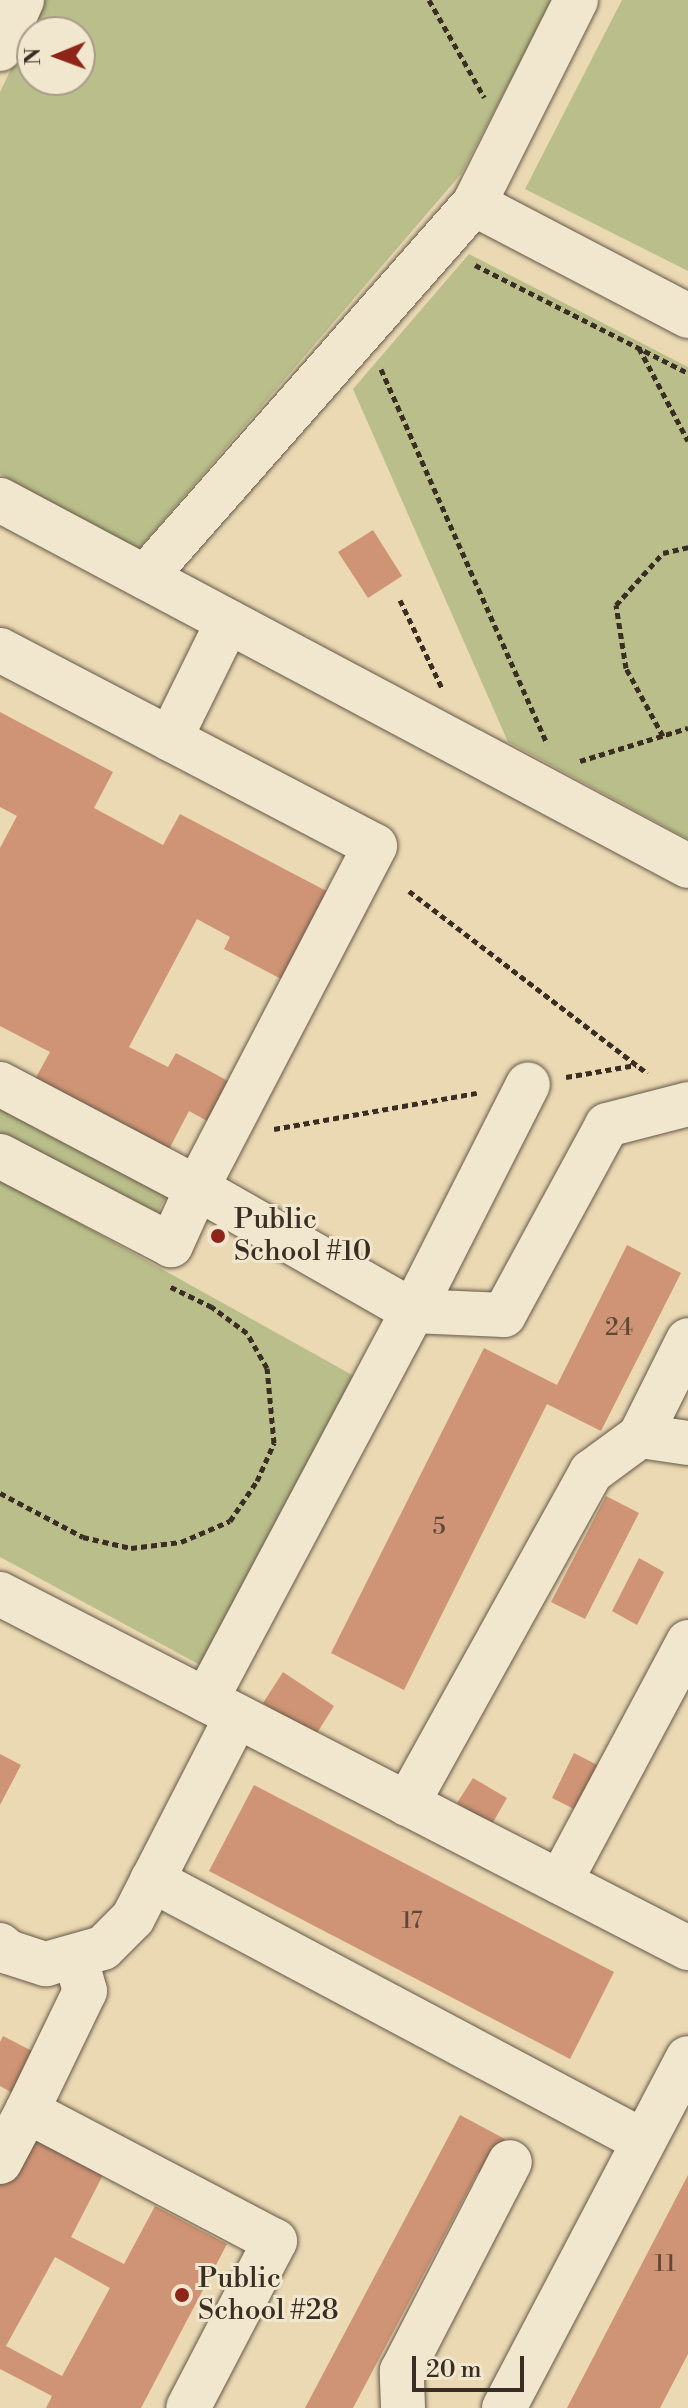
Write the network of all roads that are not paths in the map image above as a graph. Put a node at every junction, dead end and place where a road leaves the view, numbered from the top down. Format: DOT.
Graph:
graph roads {
  1 [pos="576,0"];
  2 [pos="19,2"];
  3 [pos="0,49"];
  4 [pos="474,204"];
  5 [pos="688,316"];
  6 [pos="0,500"];
  7 [pos="145,577"];
  8 [pos="228,621"];
  9 [pos="0,650"];
  10 [pos="170,739"];
  11 [pos="688,866"];
  12 [pos="0,1084"];
  13 [pos="528,1084"];
  14 [pos="688,1104"];
  15 [pos="0,1156"];
  16 [pos="197,1188"];
  17 [pos="413,1311"];
  18 [pos="688,1340"];
  19 [pos="640,1436"];
  20 [pos="688,1443"];
  21 [pos="0,1594"];
  22 [pos="688,1642"];
  23 [pos="222,1708"];
  24 [pos="407,1804"];
  25 [pos="152,1880"];
  26 [pos="560,1882"];
  27 [pos="688,1948"];
  28 [pos="3,1955"];
  29 [pos="76,1959"];
  30 [pos="688,2058"];
  31 [pos="27,2111"];
  32 [pos="643,2141"];
  33 [pos="0,2162"];
  34 [pos="510,2162"];
  35 [pos="188,2408"];
  36 [pos="403,2408"];
  37 [pos="504,2408"];
  1 -- 4 [label="street"];
  2 -- 3 [label="street"];
  4 -- 5 [label="street"];
  4 -- 7 [label="street"];
  6 -- 7 [label="street"];
  7 -- 8 [label="street"];
  8 -- 10 [label="street"];
  8 -- 11 [label="street"];
  9 -- 10 [label="street"];
  10 -- 16 [label="street"];
  12 -- 16 [label="street"];
  13 -- 17 [label="street"];
  14 -- 17 [label="street"];
  15 -- 16 [label="street"];
  16 -- 17 [label="street"];
  17 -- 23 [label="street"];
  18 -- 19 [label="street"];
  19 -- 20 [label="street"];
  19 -- 24 [label="street"];
  21 -- 23 [label="street"];
  22 -- 26 [label="street"];
  23 -- 24 [label="street"];
  23 -- 25 [label="street"];
  24 -- 26 [label="street"];
  25 -- 29 [label="street"];
  25 -- 32 [label="street"];
  26 -- 27 [label="street"];
  28 -- 29 [label="street"];
  29 -- 31 [label="street"];
  30 -- 32 [label="street"];
  31 -- 33 [label="street"];
  31 -- 35 [label="street"];
  32 -- 37 [label="street"];
  34 -- 36 [label="street"];
}
